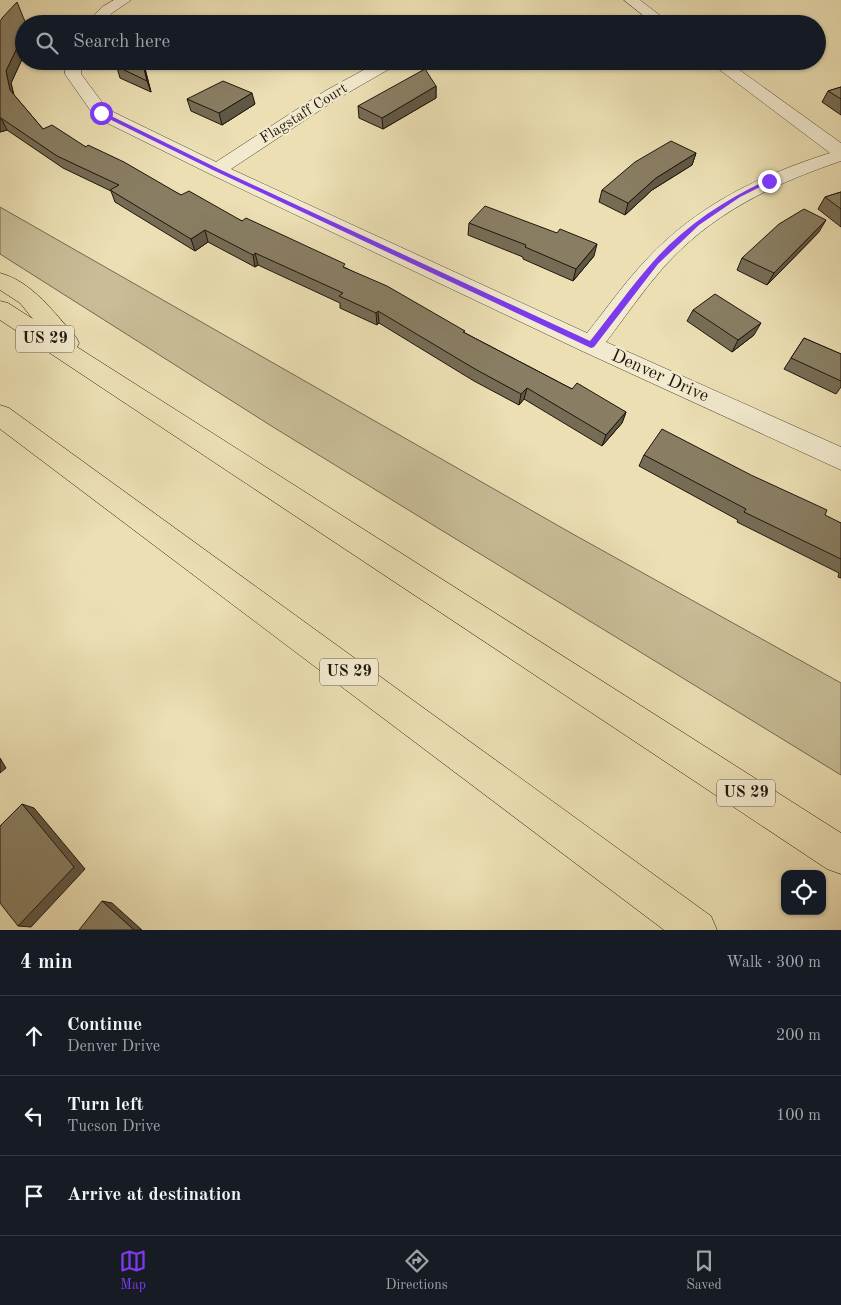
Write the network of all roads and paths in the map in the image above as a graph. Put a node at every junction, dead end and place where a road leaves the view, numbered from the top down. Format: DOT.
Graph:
graph roads {
  1 [pos="124,0"];
  2 [pos="631,0"];
  3 [pos="102,15"];
  4 [pos="652,15"];
  5 [pos="73,70"];
  6 [pos="376,70"];
  7 [pos="728,70"];
  8 [pos="841,153"];
  9 [pos="217,170"];
  10 [pos="0,280"];
  11 [pos="0,309"];
  12 [pos="591,345"];
  13 [pos="89,368"];
  14 [pos="0,415"];
  15 [pos="841,458"];
  16 [pos="841,855"];
  17 [pos="698,930"];
  1 -- 3 [label="street"];
  2 -- 4 [label="street"];
  5 -- 9 [label="street, Denver Drive"];
  6 -- 9 [label="street, Flagstaff Court"];
  7 -- 8 [label="street"];
  8 -- 12 [label="street"];
  9 -- 12 [label="street, Denver Drive"];
  10 -- 13 [label="highway"];
  11 -- 13 [label="highway, US 29"];
  12 -- 15 [label="street, Denver Drive"];
  13 -- 16 [label="highway, US 29"];
  14 -- 17 [label="highway, US 29"];
}
